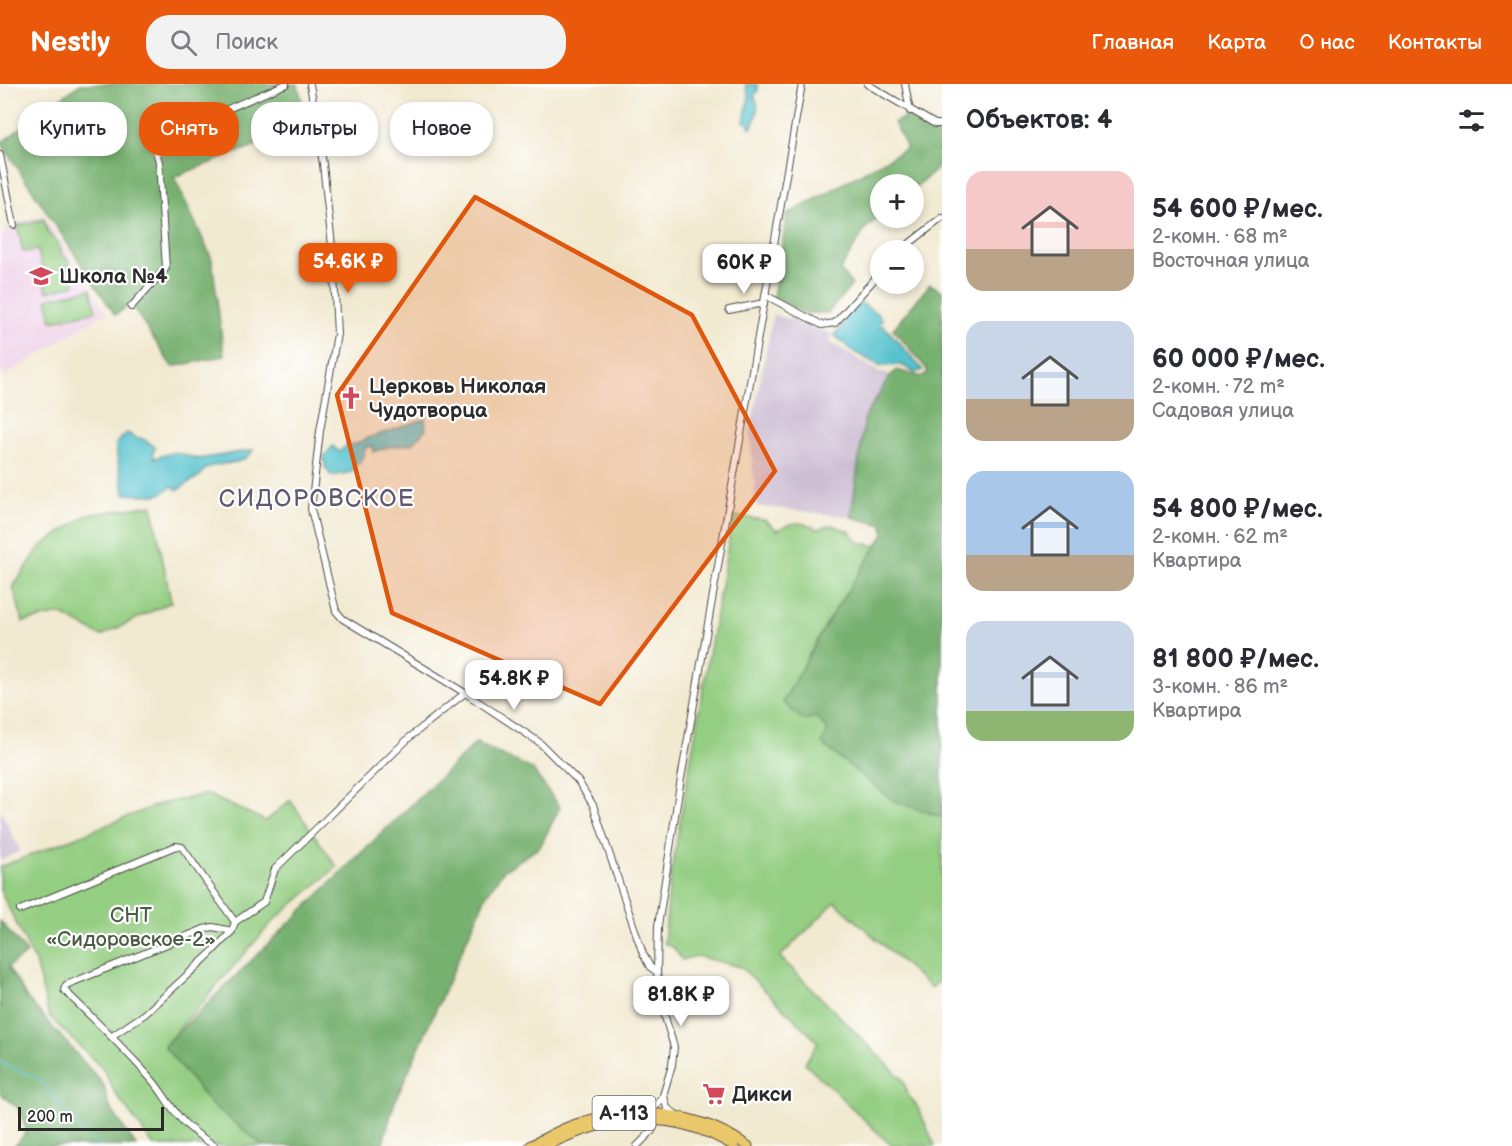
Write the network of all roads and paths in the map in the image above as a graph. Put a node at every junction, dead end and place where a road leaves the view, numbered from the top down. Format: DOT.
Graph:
graph roads {
  1 [pos="286,84"];
  2 [pos="310,84"];
  3 [pos="802,84"];
  4 [pos="867,84"];
  5 [pos="904,84"];
  6 [pos="910,111"];
  7 [pos="942,124"];
  8 [pos="0,155"];
  9 [pos="942,218"];
  10 [pos="14,225"];
  11 [pos="914,240"];
  12 [pos="870,284"];
  13 [pos="765,295"];
  14 [pos="764,303"];
  15 [pos="131,307"];
  16 [pos="729,310"];
  17 [pos="465,693"];
  18 [pos="20,910"];
  19 [pos="235,922"];
  20 [pos="231,931"];
  21 [pos="657,972"];
  22 [pos="112,1036"];
  23 [pos="663,1095"];
  24 [pos="641,1112"];
  25 [pos="679,1117"];
  26 [pos="657,1120"];
  27 [pos="215,1146"];
  28 [pos="530,1146"];
  29 [pos="546,1146"];
  30 [pos="637,1146"];
  31 [pos="734,1146"];
  32 [pos="748,1146"];
  1 -- 15 [label="street"];
  2 -- 17 [label="street"];
  3 -- 13 [label="street"];
  4 -- 6 [label="street"];
  5 -- 6 [label="street"];
  6 -- 7 [label="street"];
  8 -- 10 [label="street"];
  9 -- 11 [label="street"];
  12 -- 13 [label="street"];
  13 -- 14 [label="street"];
  14 -- 16 [label="street"];
  14 -- 21 [label="street"];
  17 -- 19 [label="street"];
  17 -- 21 [label="street"];
  18 -- 19 [label="street"];
  19 -- 20 [label="street"];
  20 -- 22 [label="street"];
  20 -- 22 [label="street"];
  21 -- 23 [label="street"];
  22 -- 27 [label="street"];
  23 -- 24 [label="street"];
  23 -- 25 [label="street"];
  24 -- 25 [label="highway, А-113"];
  24 -- 28 [label="highway, А-113"];
  25 -- 32 [label="highway, А-113"];
  26 -- 29 [label="highway, А-113"];
  26 -- 30 [label="street"];
  26 -- 31 [label="highway, А-113"];
}
